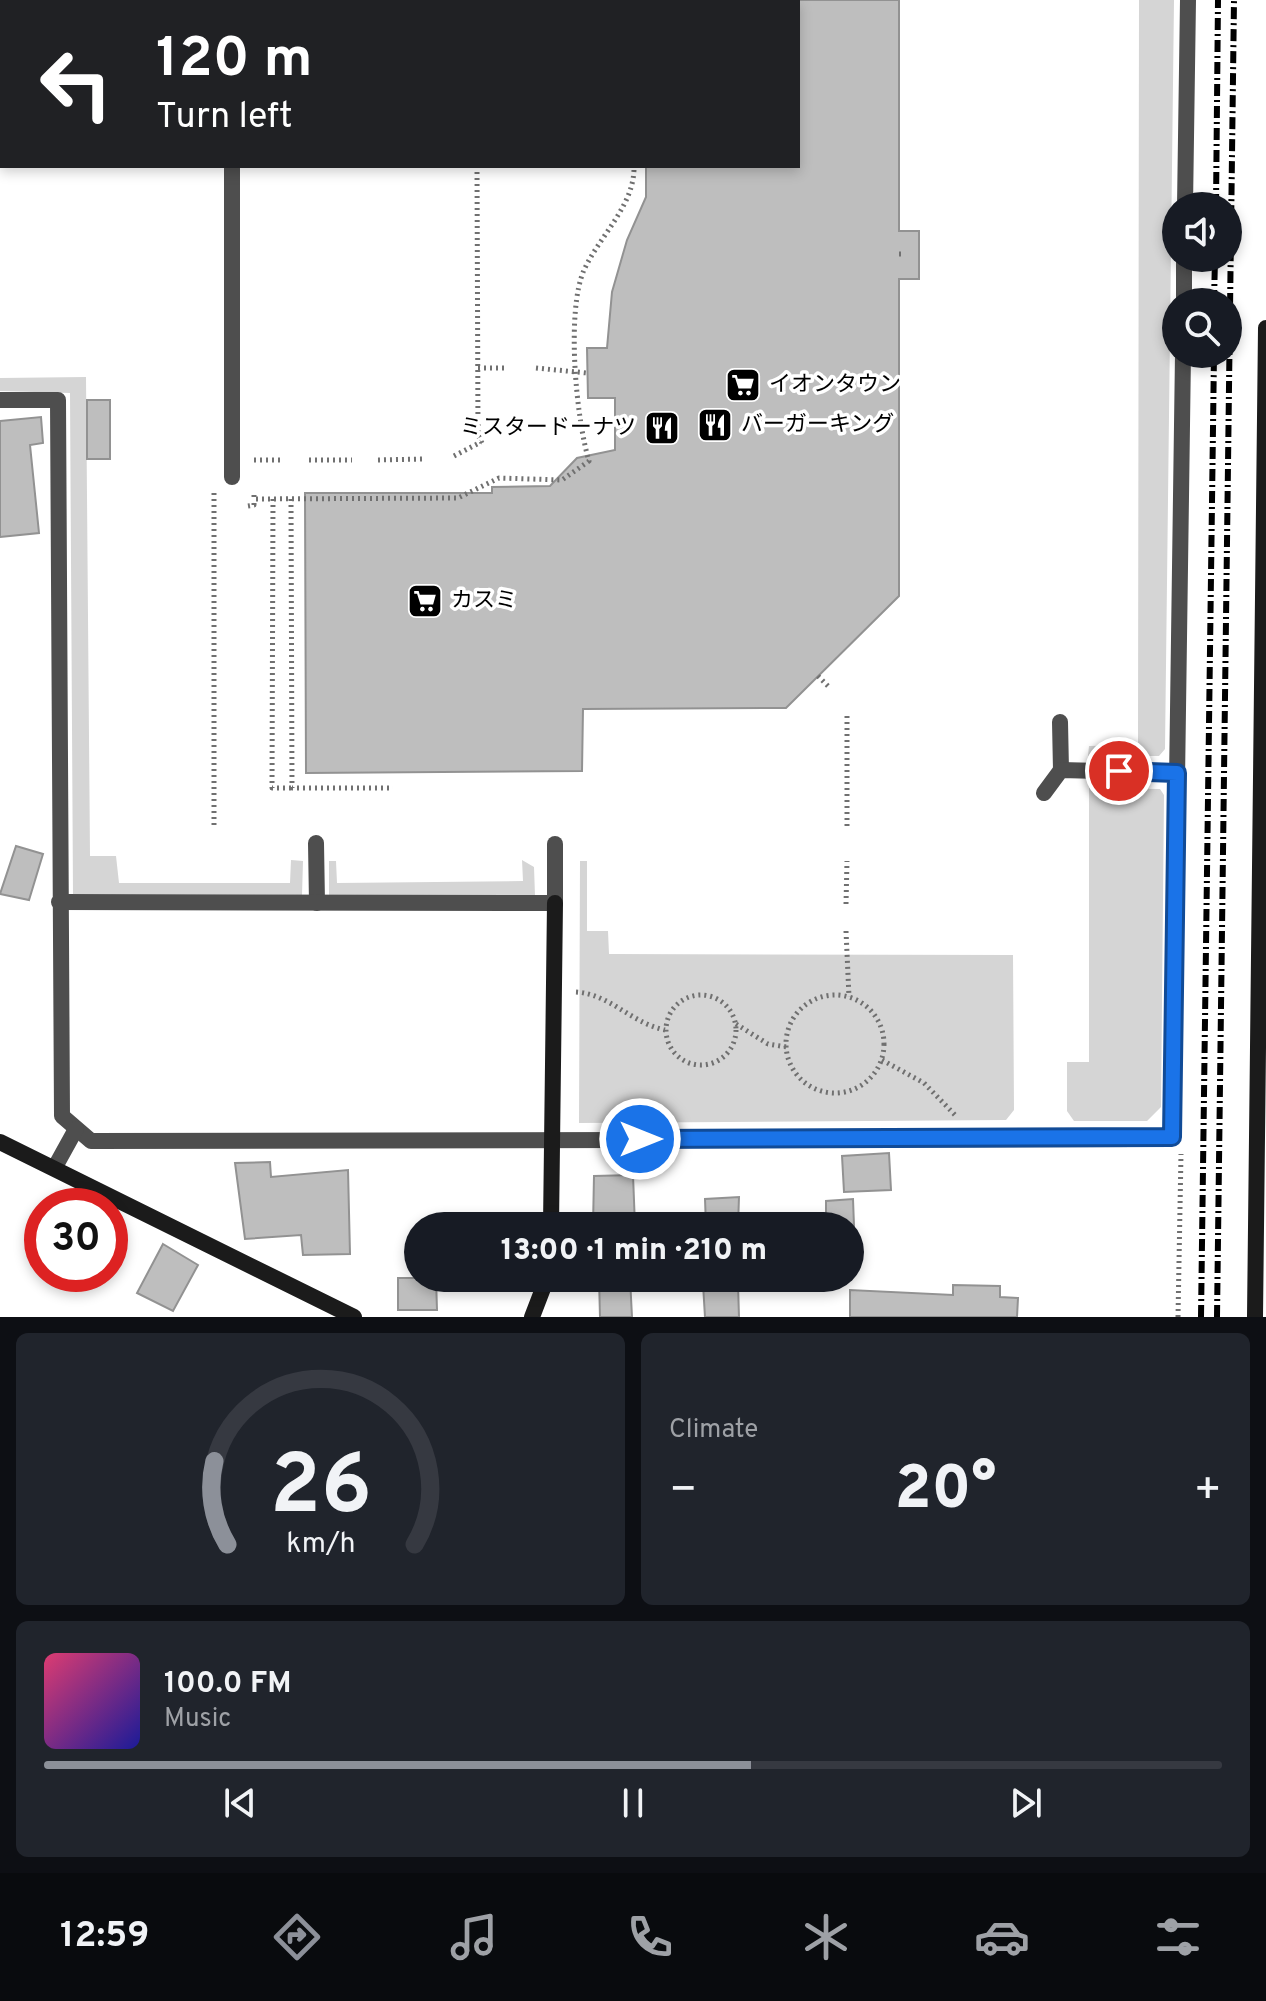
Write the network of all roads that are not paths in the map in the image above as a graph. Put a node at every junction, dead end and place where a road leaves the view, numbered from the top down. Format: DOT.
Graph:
graph roads {
  1 [pos="1188,0"];
  2 [pos="232,168"];
  3 [pos="1185,192"];
  4 [pos="1266,328"];
  5 [pos="1183,368"];
  6 [pos="0,400"];
  7 [pos="1265,433"];
  8 [pos="232,477"];
  9 [pos="1060,722"];
  10 [pos="1061,770"];
  11 [pos="1177,773"];
  12 [pos="1044,793"];
  13 [pos="316,843"];
  14 [pos="555,844"];
  15 [pos="59,902"];
  16 [pos="317,903"];
  17 [pos="555,903"];
  18 [pos="76,1129"];
  19 [pos="553,1139"];
  20 [pos="0,1142"];
  21 [pos="55,1167"];
  22 [pos="551,1212"];
  23 [pos="542,1292"];
  24 [pos="354,1317"];
  25 [pos="532,1317"];
  26 [pos="1255,1317"];
  1 -- 3 [label="street"];
  2 -- 8 [label="street"];
  4 -- 7 [label="street"];
  5 -- 11 [label="street"];
  6 -- 15 [label="street"];
  7 -- 26 [label="street"];
  9 -- 10 [label="street"];
  10 -- 11 [label="street"];
  10 -- 12 [label="street"];
  11 -- 19 [label="street"];
  13 -- 16 [label="street"];
  14 -- 17 [label="street"];
  15 -- 16 [label="street"];
  15 -- 18 [label="street"];
  16 -- 17 [label="street"];
  17 -- 19 [label="street"];
  18 -- 19 [label="street"];
  18 -- 21 [label="street"];
  19 -- 22 [label="street"];
  20 -- 21 [label="street"];
  21 -- 24 [label="street"];
  23 -- 25 [label="street"];
}
